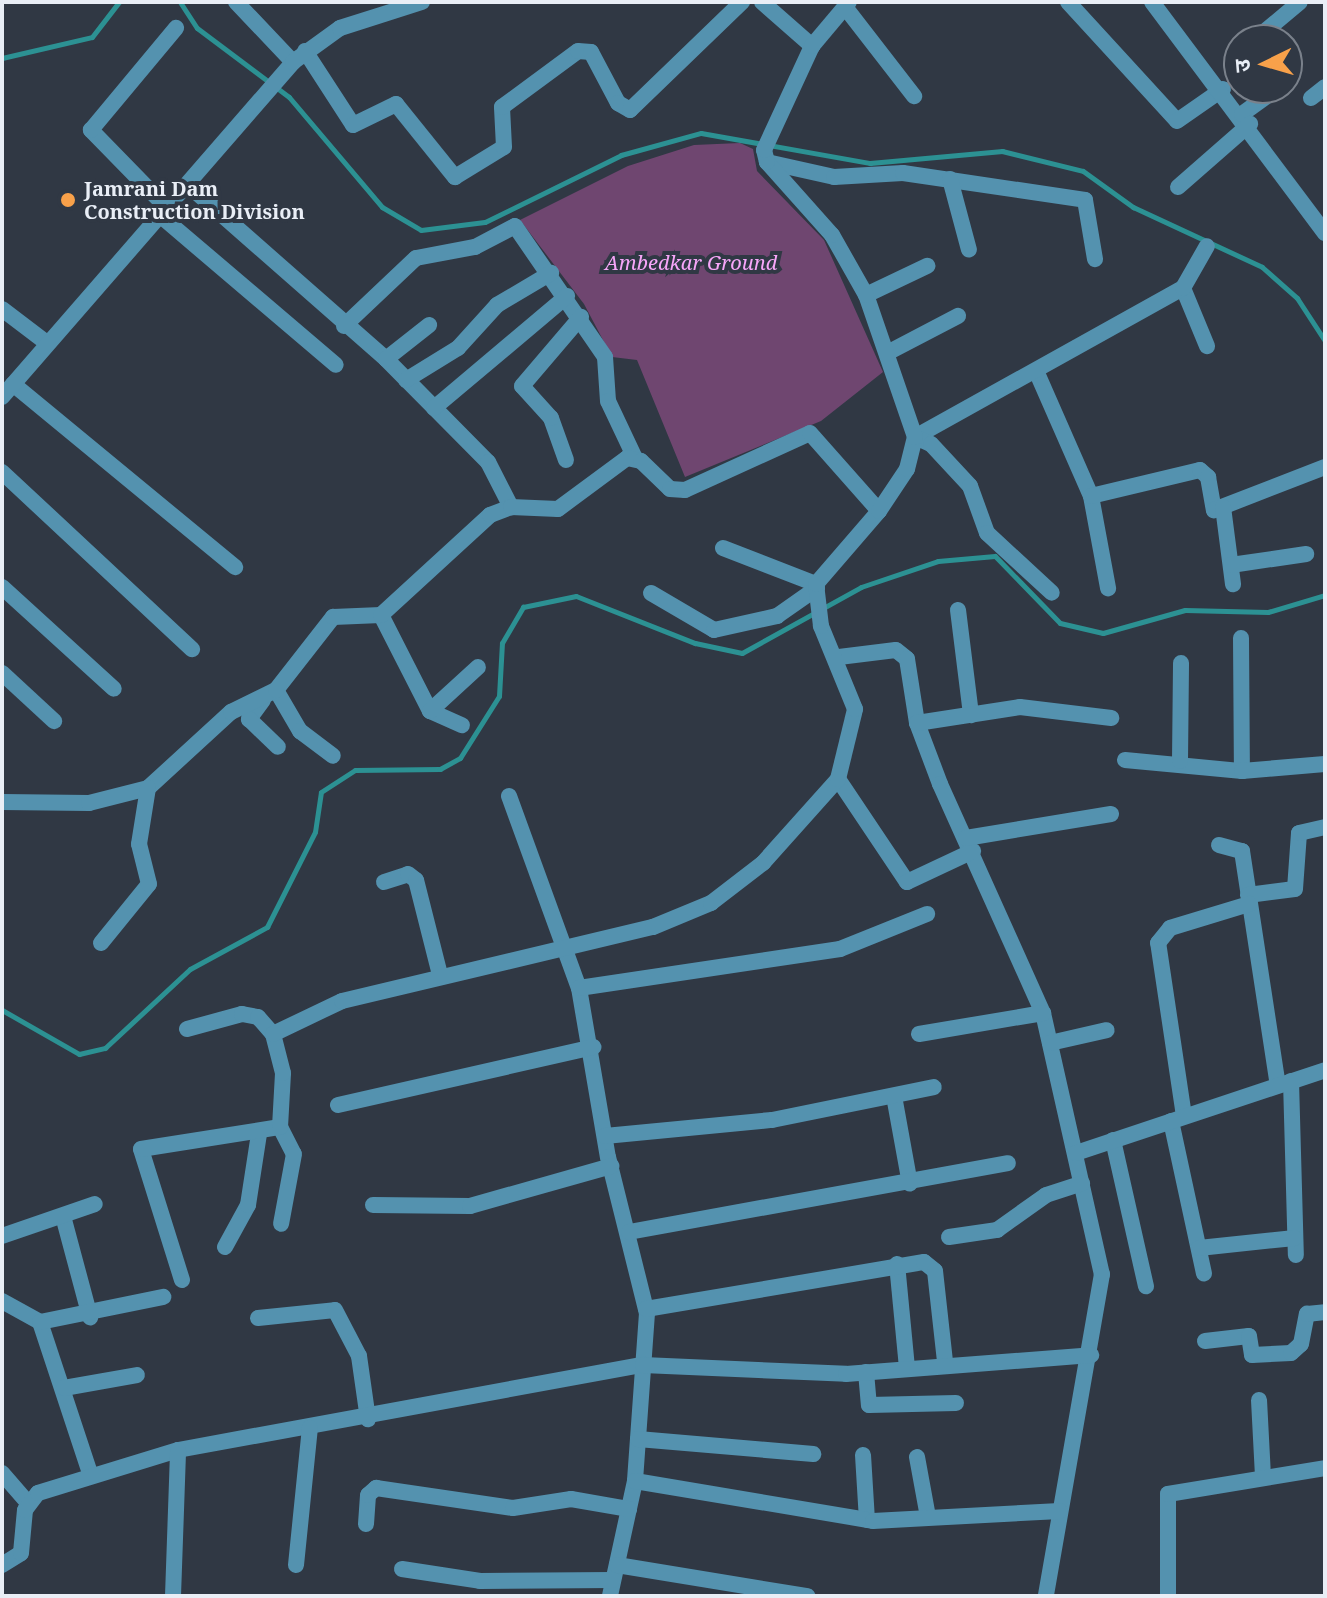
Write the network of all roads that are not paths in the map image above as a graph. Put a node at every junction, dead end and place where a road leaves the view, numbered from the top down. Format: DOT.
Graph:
graph roads {
  1 [pos="236,2"];
  2 [pos="742,2"];
  3 [pos="1068,2"];
  4 [pos="1152,2"];
  5 [pos="1300,2"];
  6 [pos="415,3"];
  7 [pos="847,4"];
  8 [pos="772,5"];
  9 [pos="1274,24"];
  10 [pos="176,28"];
  11 [pos="812,46"];
  12 [pos="295,60"];
  13 [pos="1223,89"];
  14 [pos="914,96"];
  15 [pos="1234,104"];
  16 [pos="1261,104"];
  17 [pos="1246,119"];
  18 [pos="766,148"];
  19 [pos="950,179"];
  20 [pos="188,185"];
  21 [pos="1178,187"];
  22 [pos="166,214"];
  23 [pos="1325,233"];
  24 [pos="1207,246"];
  25 [pos="969,250"];
  26 [pos="1095,259"];
  27 [pos="927,266"];
  28 [pos="551,273"];
  29 [pos="1183,288"];
  30 [pos="866,295"];
  31 [pos="567,296"];
  32 [pos="2,309"];
  33 [pos="958,316"];
  34 [pos="581,317"];
  35 [pos="429,325"];
  36 [pos="344,326"];
  37 [pos="47,343"];
  38 [pos="1207,346"];
  39 [pos="889,352"];
  40 [pos="386,359"];
  41 [pos="336,365"];
  42 [pos="1037,373"];
  43 [pos="406,380"];
  44 [pos="7,390"];
  45 [pos="434,408"];
  46 [pos="915,437"];
  47 [pos="634,456"];
  48 [pos="566,460"];
  49 [pos="1325,467"];
  50 [pos="2,472"];
  51 [pos="1091,496"];
  52 [pos="511,507"];
  53 [pos="1223,507"];
  54 [pos="879,511"];
  55 [pos="723,548"];
  56 [pos="1306,554"];
  57 [pos="1231,565"];
  58 [pos="235,567"];
  59 [pos="1233,584"];
  60 [pos="2,587"];
  61 [pos="1108,588"];
  62 [pos="817,589"];
  63 [pos="651,593"];
  64 [pos="1052,593"];
  65 [pos="958,610"];
  66 [pos="381,615"];
  67 [pos="1241,638"];
  68 [pos="192,649"];
  69 [pos="839,657"];
  70 [pos="1181,663"];
  71 [pos="478,667"];
  72 [pos="2,673"];
  73 [pos="114,689"];
  74 [pos="272,693"];
  75 [pos="430,711"];
  76 [pos="971,715"];
  77 [pos="1111,718"];
  78 [pos="54,721"];
  79 [pos="917,723"];
  80 [pos="462,725"];
  81 [pos="278,747"];
  82 [pos="333,756"];
  83 [pos="1125,760"];
  84 [pos="1180,761"];
  85 [pos="1325,764"];
  86 [pos="1242,771"];
  87 [pos="838,779"];
  88 [pos="148,788"];
  89 [pos="509,796"];
  90 [pos="2,802"];
  91 [pos="1111,814"];
  92 [pos="1325,827"];
  93 [pos="970,845"];
  94 [pos="1219,845"];
  95 [pos="384,882"];
  96 [pos="1249,899"];
  97 [pos="927,914"];
  98 [pos="101,943"];
  99 [pos="564,947"];
  100 [pos="440,975"];
  101 [pos="579,988"];
  102 [pos="1043,1013"];
  103 [pos="187,1029"];
  104 [pos="1107,1030"];
  105 [pos="273,1034"];
  106 [pos="919,1034"];
  107 [pos="1050,1043"];
  108 [pos="593,1047"];
  109 [pos="1325,1070"];
  110 [pos="1285,1083"];
  111 [pos="934,1087"];
  112 [pos="894,1096"];
  113 [pos="338,1105"];
  114 [pos="1178,1118"];
  115 [pos="280,1127"];
  116 [pos="259,1134"];
  117 [pos="605,1136"];
  118 [pos="1113,1140"];
  119 [pos="1076,1153"];
  120 [pos="1008,1163"];
  121 [pos="611,1166"];
  122 [pos="1082,1183"];
  123 [pos="910,1184"];
  124 [pos="95,1204"];
  125 [pos="373,1205"];
  126 [pos="63,1216"];
  127 [pos="281,1224"];
  128 [pos="629,1232"];
  129 [pos="2,1236"];
  130 [pos="949,1237"];
  131 [pos="225,1247"];
  132 [pos="1199,1248"];
  133 [pos="897,1264"];
  134 [pos="1204,1273"];
  135 [pos="182,1280"];
  136 [pos="1146,1286"];
  137 [pos="163,1297"];
  138 [pos="2,1301"];
  139 [pos="646,1309"];
  140 [pos="1325,1312"];
  141 [pos="90,1317"];
  142 [pos="258,1318"];
  143 [pos="40,1322"];
  144 [pos="1205,1341"];
  145 [pos="1091,1355"];
  146 [pos="945,1361"];
  147 [pos="643,1365"];
  148 [pos="907,1367"];
  149 [pos="866,1372"];
  150 [pos="137,1375"];
  151 [pos="64,1388"];
  152 [pos="1259,1400"];
  153 [pos="956,1403"];
  154 [pos="368,1419"];
  155 [pos="310,1428"];
  156 [pos="638,1439"];
  157 [pos="178,1450"];
  158 [pos="813,1454"];
  159 [pos="863,1455"];
  160 [pos="917,1457"];
  161 [pos="1325,1468"];
  162 [pos="2,1473"];
  163 [pos="90,1473"];
  164 [pos="1263,1476"];
  165 [pos="635,1481"];
  166 [pos="28,1503"];
  167 [pos="629,1509"];
  168 [pos="1060,1511"];
  169 [pos="928,1517"];
  170 [pos="867,1520"];
  171 [pos="366,1524"];
  172 [pos="2,1565"];
  173 [pos="296,1565"];
  174 [pos="402,1569"];
  175 [pos="613,1580"];
  176 [pos="173,1596"];
  177 [pos="807,1596"];
  178 [pos="1046,1596"];
  179 [pos="1168,1596"];
  1 -- 12 [label="street"];
  2 -- 12 [label="street"];
  3 -- 13 [label="street"];
  4 -- 13 [label="street"];
  5 -- 9 [label="street"];
  6 -- 12 [label="street"];
  7 -- 11 [label="street"];
  7 -- 14 [label="street"];
  8 -- 11 [label="street"];
  10 -- 22 [label="street"];
  11 -- 18 [label="street"];
  12 -- 20 [label="street"];
  15 -- 17 [label="street"];
  16 -- 17 [label="street"];
  17 -- 21 [label="street"];
  17 -- 23 [label="street"];
  18 -- 19 [label="street"];
  18 -- 30 [label="street"];
  19 -- 25 [label="street"];
  19 -- 26 [label="street"];
  20 -- 22 [label="street"];
  20 -- 36 [label="street"];
  22 -- 37 [label="street"];
  22 -- 41 [label="street"];
  24 -- 29 [label="street"];
  27 -- 30 [label="street"];
  28 -- 31 [label="street"];
  28 -- 36 [label="street"];
  28 -- 43 [label="street"];
  29 -- 38 [label="street"];
  29 -- 42 [label="street"];
  30 -- 39 [label="street"];
  31 -- 34 [label="street"];
  31 -- 45 [label="street"];
  32 -- 37 [label="street"];
  33 -- 39 [label="street"];
  34 -- 47 [label="street"];
  34 -- 48 [label="street"];
  35 -- 40 [label="street"];
  36 -- 40 [label="street"];
  37 -- 44 [label="street"];
  39 -- 46 [label="street"];
  40 -- 43 [label="street"];
  42 -- 46 [label="street"];
  42 -- 51 [label="street"];
  43 -- 45 [label="street"];
  44 -- 58 [label="street"];
  45 -- 52 [label="street"];
  46 -- 54 [label="street"];
  46 -- 64 [label="street"];
  47 -- 52 [label="street"];
  47 -- 54 [label="street"];
  49 -- 53 [label="street"];
  50 -- 68 [label="street"];
  51 -- 53 [label="street"];
  51 -- 61 [label="street"];
  52 -- 66 [label="street"];
  53 -- 57 [label="street"];
  54 -- 62 [label="street"];
  55 -- 62 [label="street"];
  56 -- 57 [label="street"];
  57 -- 59 [label="street"];
  60 -- 73 [label="street"];
  62 -- 63 [label="street"];
  62 -- 69 [label="street"];
  65 -- 76 [label="street"];
  66 -- 74 [label="street"];
  66 -- 75 [label="street"];
  67 -- 86 [label="street"];
  69 -- 79 [label="street"];
  69 -- 87 [label="street"];
  70 -- 84 [label="street"];
  71 -- 75 [label="street"];
  72 -- 78 [label="street"];
  74 -- 81 [label="street"];
  74 -- 82 [label="street"];
  74 -- 88 [label="street"];
  75 -- 80 [label="street"];
  76 -- 77 [label="street"];
  76 -- 79 [label="street"];
  79 -- 93 [label="street"];
  83 -- 84 [label="street"];
  84 -- 86 [label="street"];
  85 -- 86 [label="street"];
  87 -- 93 [label="street"];
  87 -- 99 [label="street"];
  88 -- 90 [label="street"];
  88 -- 98 [label="street"];
  89 -- 99 [label="street"];
  91 -- 93 [label="street"];
  92 -- 96 [label="street"];
  93 -- 102 [label="street"];
  94 -- 96 [label="street"];
  95 -- 100 [label="street"];
  96 -- 110 [label="street"];
  96 -- 114 [label="street"];
  97 -- 101 [label="street"];
  99 -- 100 [label="street"];
  99 -- 101 [label="street"];
  100 -- 105 [label="street"];
  101 -- 108 [label="street"];
  102 -- 106 [label="street"];
  102 -- 107 [label="street"];
  103 -- 105 [label="street"];
  104 -- 107 [label="street"];
  105 -- 115 [label="street"];
  107 -- 119 [label="street"];
  108 -- 113 [label="street"];
  108 -- 117 [label="street"];
  109 -- 110 [label="street"];
  110 -- 114 [label="street"];
  110 -- 132 [label="street"];
  111 -- 112 [label="street"];
  112 -- 117 [label="street"];
  112 -- 123 [label="street"];
  114 -- 118 [label="street"];
  114 -- 132 [label="street"];
  115 -- 116 [label="street"];
  115 -- 127 [label="street"];
  116 -- 131 [label="street"];
  116 -- 135 [label="street"];
  117 -- 121 [label="street"];
  118 -- 119 [label="street"];
  118 -- 136 [label="street"];
  119 -- 122 [label="street"];
  120 -- 123 [label="street"];
  121 -- 125 [label="street"];
  121 -- 128 [label="street"];
  122 -- 130 [label="street"];
  122 -- 145 [label="street"];
  123 -- 128 [label="street"];
  124 -- 126 [label="street"];
  126 -- 129 [label="street"];
  126 -- 141 [label="street"];
  128 -- 139 [label="street"];
  132 -- 134 [label="street"];
  133 -- 139 [label="street"];
  133 -- 146 [label="street"];
  133 -- 148 [label="street"];
  137 -- 141 [label="street"];
  138 -- 143 [label="street"];
  139 -- 147 [label="street"];
  140 -- 144 [label="street"];
  141 -- 143 [label="street"];
  142 -- 154 [label="street"];
  143 -- 151 [label="street"];
  145 -- 146 [label="street"];
  145 -- 168 [label="street"];
  146 -- 148 [label="street"];
  147 -- 149 [label="street"];
  147 -- 154 [label="street"];
  147 -- 156 [label="street"];
  148 -- 149 [label="street"];
  149 -- 153 [label="street"];
  150 -- 151 [label="street"];
  151 -- 163 [label="street"];
  152 -- 164 [label="street"];
  154 -- 155 [label="street"];
  155 -- 157 [label="street"];
  155 -- 173 [label="street"];
  156 -- 158 [label="street"];
  156 -- 165 [label="street"];
  157 -- 163 [label="street"];
  157 -- 176 [label="street"];
  159 -- 170 [label="street"];
  160 -- 169 [label="street"];
  161 -- 164 [label="street"];
  162 -- 166 [label="street"];
  163 -- 166 [label="street"];
  164 -- 179 [label="street"];
  165 -- 167 [label="street"];
  165 -- 170 [label="street"];
  166 -- 172 [label="street"];
  167 -- 171 [label="street"];
  167 -- 175 [label="street"];
  168 -- 169 [label="street"];
  168 -- 178 [label="street"];
  169 -- 170 [label="street"];
  174 -- 175 [label="street"];
  175 -- 177 [label="street"];
}
